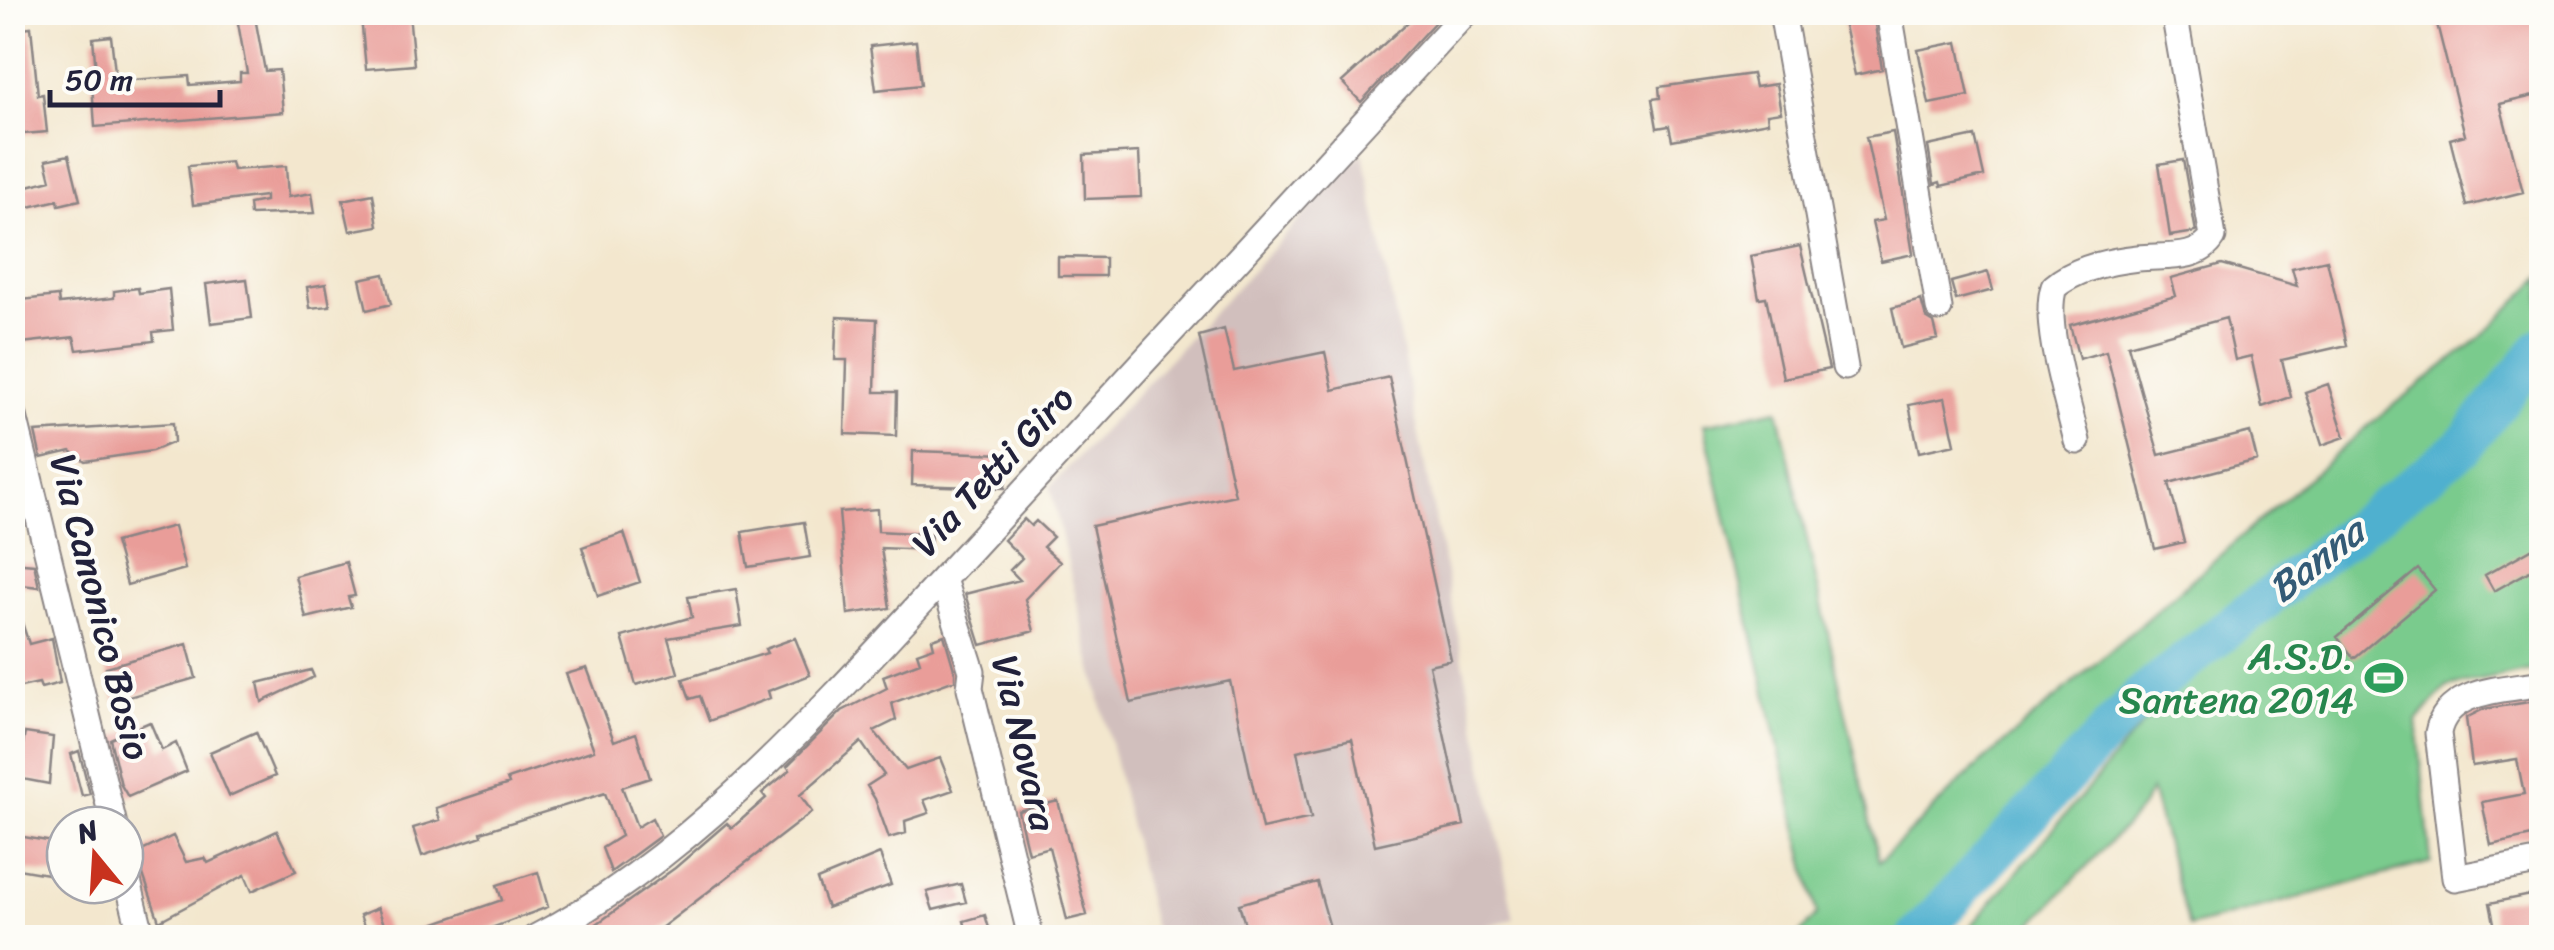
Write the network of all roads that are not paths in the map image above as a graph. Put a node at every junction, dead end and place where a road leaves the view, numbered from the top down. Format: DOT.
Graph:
graph roads {
  1 [pos="1466,12"];
  2 [pos="1782,12"];
  3 [pos="1889,12"];
  4 [pos="2174,12"];
  5 [pos="1939,308"];
  6 [pos="1844,366"];
  7 [pos="12,408"];
  8 [pos="2077,441"];
  9 [pos="943,579"];
  10 [pos="2542,683"];
  11 [pos="109,805"];
  12 [pos="2542,861"];
  13 [pos="134,905"];
  14 [pos="1028,925"];
  15 [pos="142,938"];
  16 [pos="536,938"];
  1 -- 9 [label="street, Via Tetti Giro"];
  2 -- 6 [label="street"];
  3 -- 5 [label="street"];
  4 -- 8 [label="street"];
  7 -- 11 [label="street, Via Canonico Bosio"];
  9 -- 14 [label="street, Via Novara"];
  9 -- 16 [label="street, Via Tetti Giro"];
  10 -- 12 [label="street"];
  13 -- 15 [label="street"];
}
